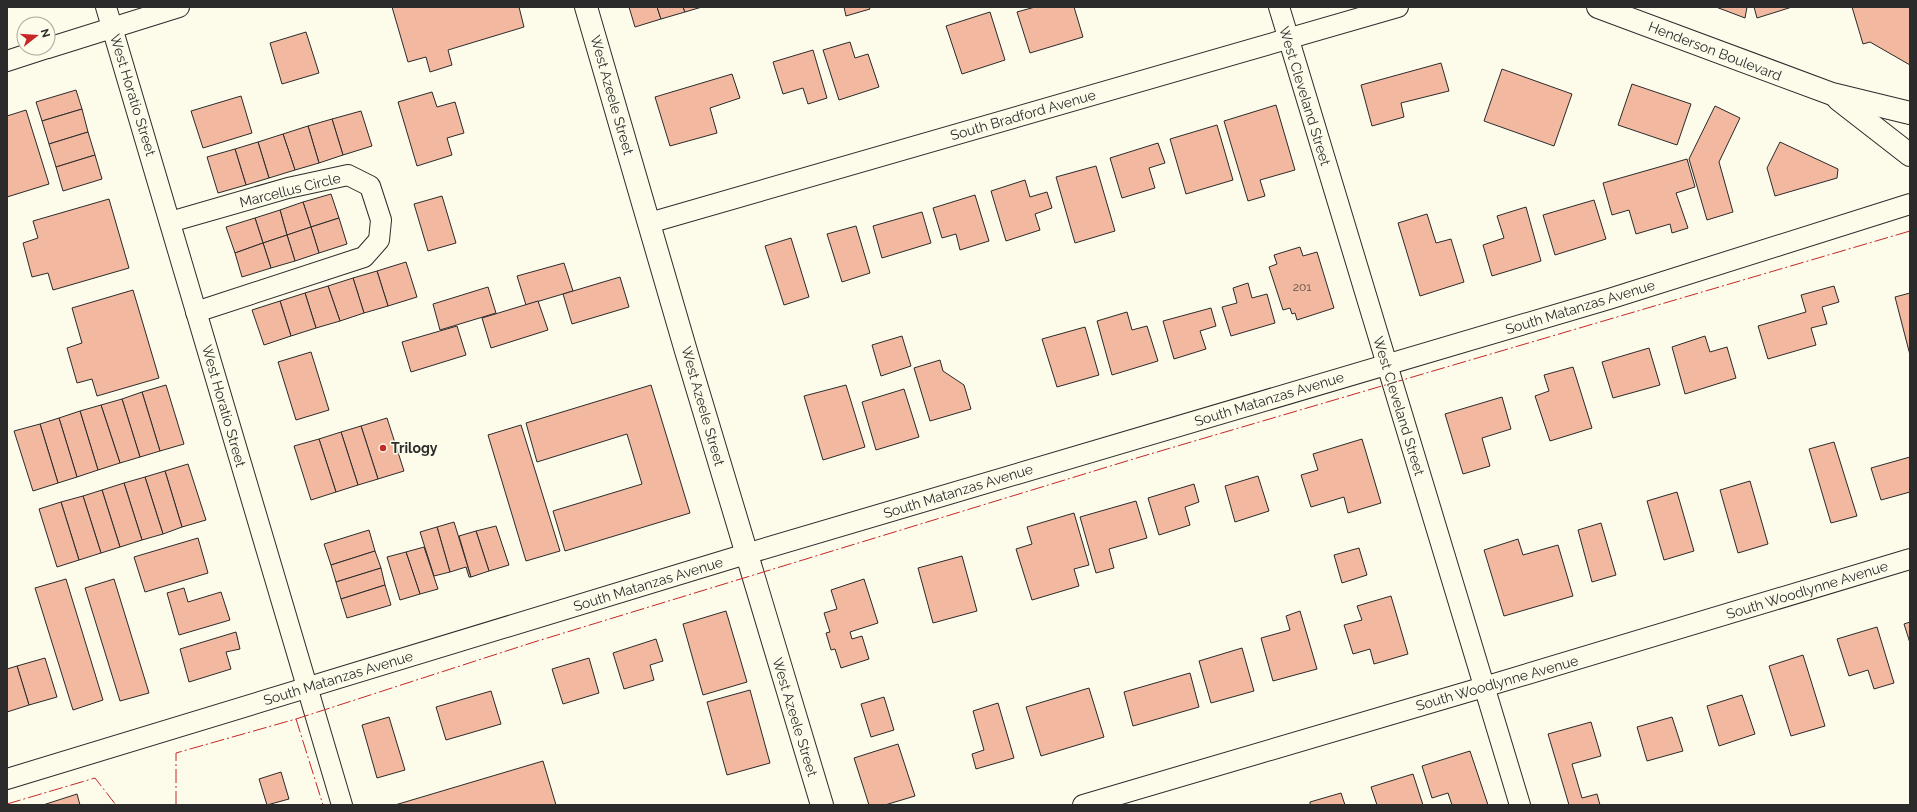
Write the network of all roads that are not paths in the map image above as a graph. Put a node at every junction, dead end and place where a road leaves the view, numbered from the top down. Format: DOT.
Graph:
graph roads {
  1 [pos="106,7"];
  2 [pos="179,7"];
  3 [pos="586,7"];
  4 [pos="1279,7"];
  5 [pos="1398,7"];
  6 [pos="1598,7"];
  7 [pos="112,27"];
  8 [pos="1288,39"];
  9 [pos="56,45"];
  10 [pos="23,56"];
  11 [pos="7,61"];
  12 [pos="1832,94"];
  13 [pos="1910,113"];
  14 [pos="1910,155"];
  15 [pos="1910,204"];
  16 [pos="170,222"];
  17 [pos="649,223"];
  18 [pos="196,312"];
  19 [pos="1386,364"];
  20 [pos="746,554"];
  21 [pos="1910,559"];
  22 [pos="1484,687"];
  23 [pos="307,688"];
  24 [pos="7,779"];
  25 [pos="342,805"];
  26 [pos="822,805"];
  27 [pos="1083,805"];
  28 [pos="1520,805"];
  1 -- 7 [label="street, West Horatio Street"];
  2 -- 7 [label="street"];
  3 -- 17 [label="main road, West Azeele Street"];
  4 -- 8 [label="street, West Cleveland Street"];
  5 -- 8 [label="street, South Bradford Avenue"];
  6 -- 12 [label="main road, Henderson Boulevard"];
  7 -- 9 [label="street"];
  7 -- 16 [label="street, West Horatio Street"];
  8 -- 17 [label="street, South Bradford Avenue"];
  8 -- 19 [label="street, West Cleveland Street"];
  10 -- 11 [label="street"];
  12 -- 13 [label="main road, Henderson Boulevard"];
  12 -- 14 [label="main road, Henderson Boulevard"];
  15 -- 19 [label="street, South Matanzas Avenue"];
  16 -- 18 [label="street, West Horatio Street"];
  16 -- 18 [label="street, Marcellus Circle"];
  17 -- 20 [label="main road, West Azeele Street"];
  18 -- 23 [label="street, West Horatio Street"];
  19 -- 20 [label="street, South Matanzas Avenue"];
  19 -- 22 [label="street, West Cleveland Street"];
  20 -- 23 [label="street, South Matanzas Avenue"];
  20 -- 26 [label="main road, West Azeele Street"];
  21 -- 22 [label="street, South Woodlynne Avenue"];
  22 -- 27 [label="street, South Woodlynne Avenue"];
  22 -- 28 [label="street, West Cleveland Street"];
  23 -- 24 [label="street, South Matanzas Avenue"];
  23 -- 25 [label="street, West Horatio Street"];
}
